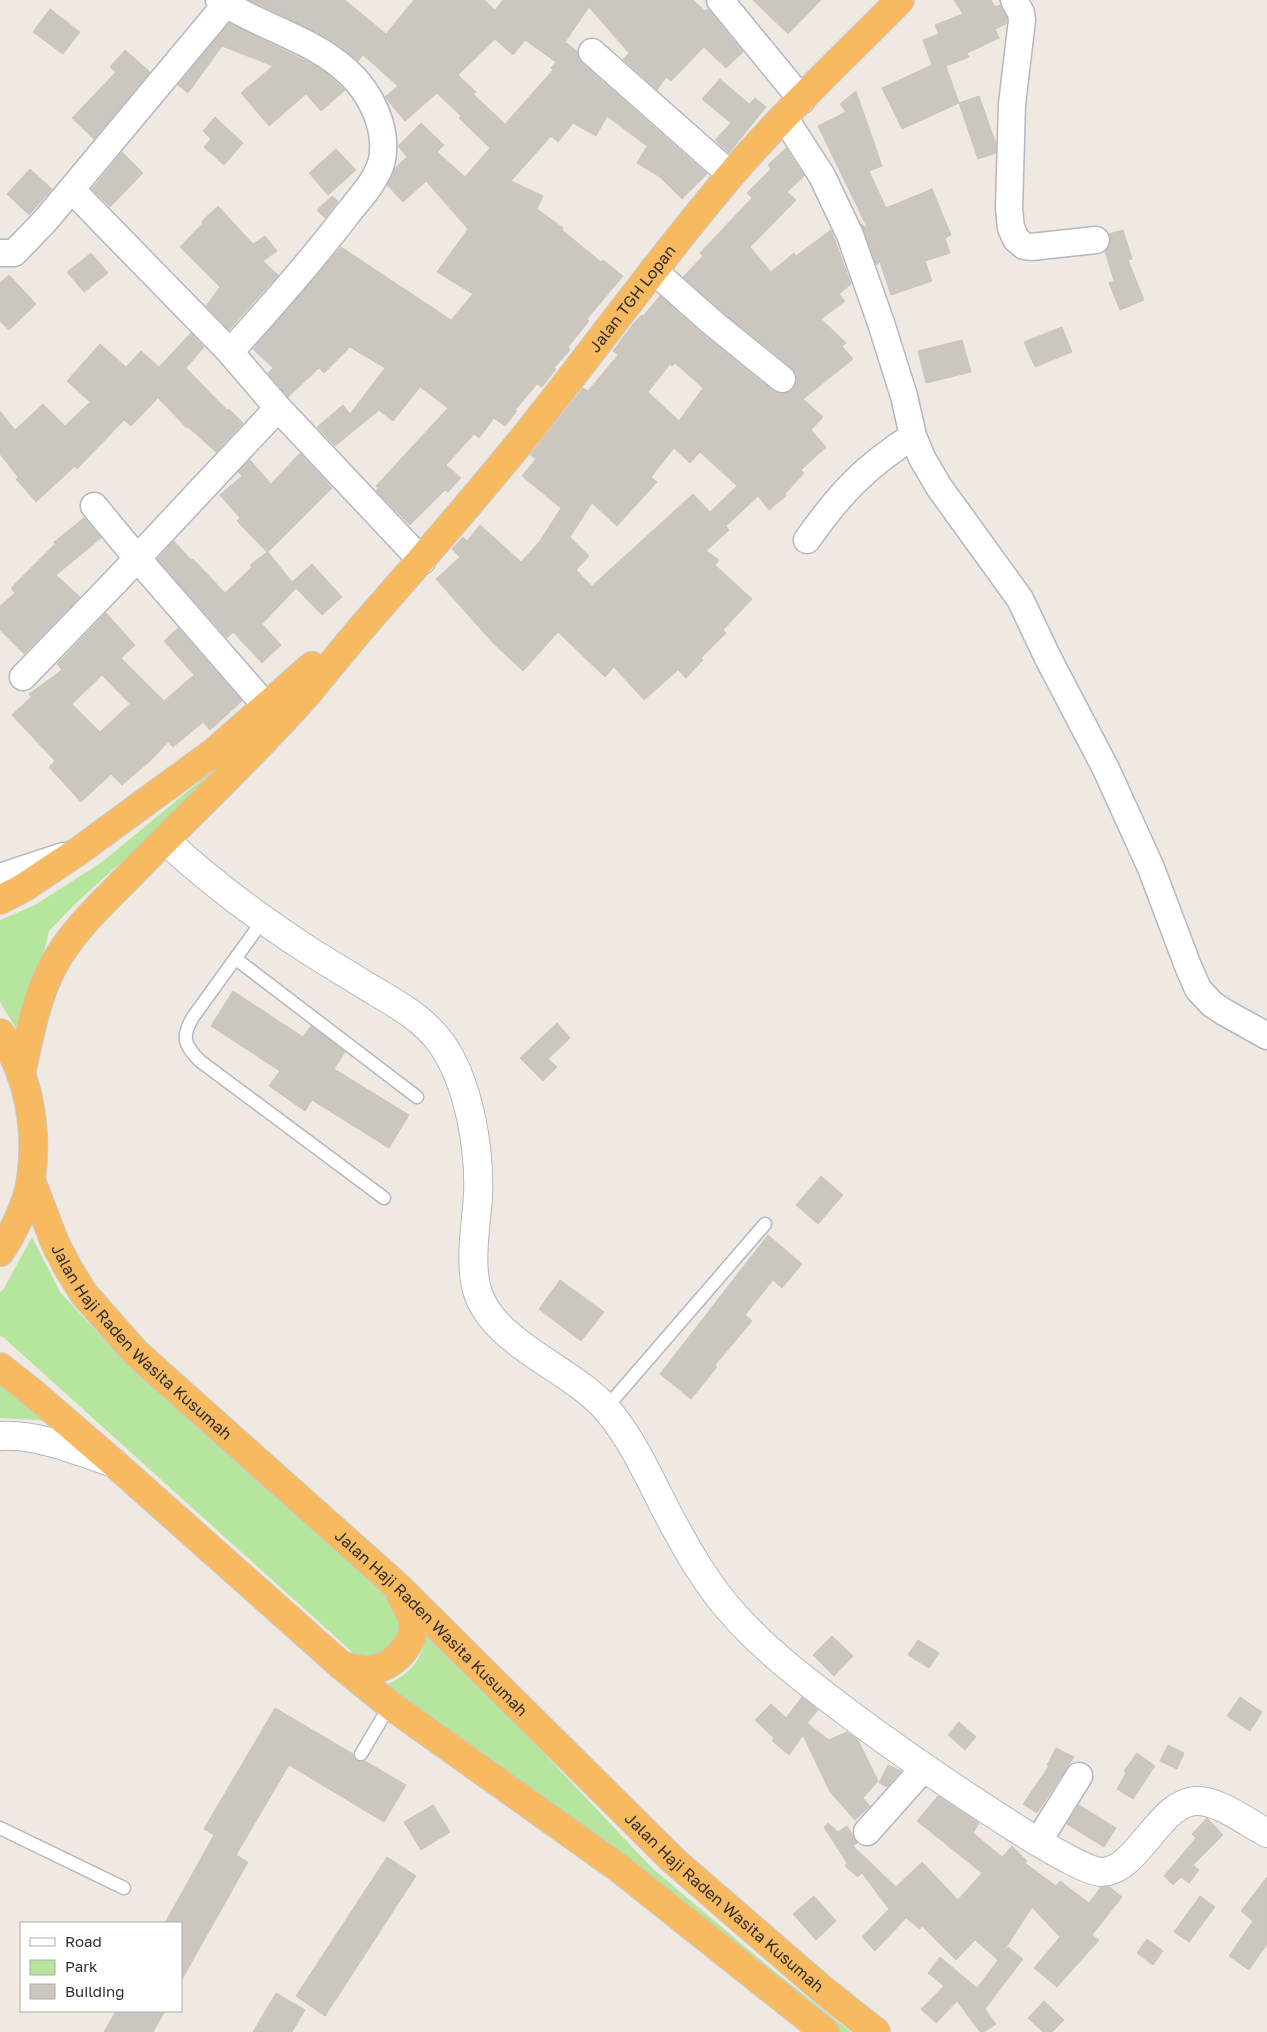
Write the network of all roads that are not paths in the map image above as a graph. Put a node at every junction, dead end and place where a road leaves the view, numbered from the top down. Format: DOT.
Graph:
graph roads {
  1 [pos="720,0"];
  2 [pos="900,0"];
  3 [pos="1014,0"];
  4 [pos="223,2"];
  5 [pos="592,52"];
  6 [pos="793,108"];
  7 [pos="731,175"];
  8 [pos="72,190"];
  9 [pos="1096,240"];
  10 [pos="0,252"];
  11 [pos="653,270"];
  12 [pos="230,352"];
  13 [pos="782,379"];
  14 [pos="278,408"];
  15 [pos="913,436"];
  16 [pos="94,506"];
  17 [pos="807,540"];
  18 [pos="137,558"];
  19 [pos="422,561"];
  20 [pos="378,609"];
  21 [pos="23,677"];
  22 [pos="266,706"];
  23 [pos="214,752"];
  24 [pos="233,774"];
  25 [pos="165,840"];
  26 [pos="80,850"];
  27 [pos="0,877"];
  28 [pos="0,900"];
  29 [pos="264,919"];
  30 [pos="236,959"];
  31 [pos="0,1033"];
  32 [pos="1267,1036"];
  33 [pos="21,1074"];
  34 [pos="417,1097"];
  35 [pos="31,1180"];
  36 [pos="384,1198"];
  37 [pos="765,1224"];
  38 [pos="0,1252"];
  39 [pos="0,1367"];
  40 [pos="606,1408"];
  41 [pos="0,1436"];
  42 [pos="115,1464"];
  43 [pos="396,1586"];
  44 [pos="342,1666"];
  45 [pos="390,1705"];
  46 [pos="361,1754"];
  47 [pos="924,1768"];
  48 [pos="1079,1776"];
  49 [pos="0,1828"];
  50 [pos="867,1832"];
  51 [pos="1267,1834"];
  52 [pos="1038,1842"];
  53 [pos="124,1888"];
  54 [pos="825,2032"];
  55 [pos="876,2032"];
  1 -- 6 [label="street"];
  2 -- 6 [label="highway, Jalan TGH Lopan"];
  3 -- 9 [label="street"];
  4 -- 8 [label="street"];
  4 -- 12 [label="street"];
  5 -- 7 [label="street"];
  6 -- 7 [label="highway, Jalan TGH Lopan"];
  6 -- 15 [label="street"];
  7 -- 11 [label="highway, Jalan TGH Lopan"];
  8 -- 10 [label="street"];
  8 -- 12 [label="street"];
  11 -- 13 [label="street"];
  11 -- 19 [label="highway, Jalan TGH Lopan"];
  12 -- 14 [label="street"];
  14 -- 18 [label="street"];
  14 -- 19 [label="street"];
  15 -- 17 [label="street"];
  15 -- 32 [label="street"];
  16 -- 18 [label="street"];
  18 -- 21 [label="street"];
  18 -- 22 [label="street"];
  19 -- 20 [label="highway, Jalan TGH Lopan"];
  20 -- 22 [label="highway"];
  20 -- 24 [label="highway"];
  22 -- 23 [label="highway"];
  23 -- 24 [label="highway"];
  23 -- 26 [label="highway"];
  24 -- 25 [label="highway"];
  25 -- 29 [label="street"];
  25 -- 33 [label="highway"];
  26 -- 27 [label="street"];
  26 -- 28 [label="highway"];
  29 -- 30 [label="lane"];
  29 -- 40 [label="street"];
  30 -- 34 [label="lane"];
  30 -- 36 [label="lane"];
  31 -- 33 [label="highway"];
  33 -- 35 [label="highway"];
  35 -- 38 [label="highway"];
  35 -- 43 [label="highway, Jalan Haji Raden Wasita Kusumah"];
  37 -- 40 [label="lane"];
  39 -- 42 [label="highway, Jalan Haji Raden Wasita Kusumah"];
  40 -- 47 [label="street"];
  41 -- 42 [label="street"];
  42 -- 44 [label="highway, Jalan Haji Raden Wasita Kusumah"];
  43 -- 44 [label="highway"];
  43 -- 55 [label="highway, Jalan Haji Raden Wasita Kusumah"];
  44 -- 45 [label="highway, Jalan Haji Raden Wasita Kusumah"];
  45 -- 46 [label="lane"];
  45 -- 54 [label="highway, Jalan Haji Raden Wasita Kusumah"];
  47 -- 50 [label="street"];
  47 -- 52 [label="street"];
  48 -- 52 [label="street"];
  49 -- 53 [label="lane"];
  51 -- 52 [label="street"];
}
